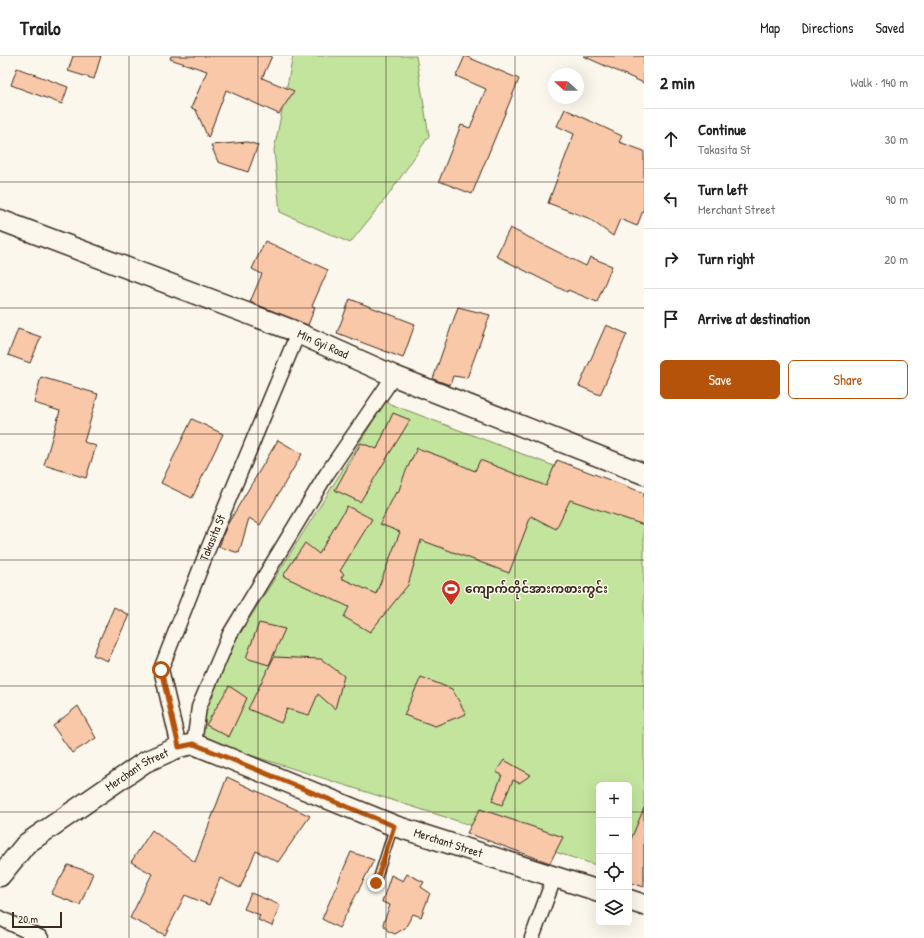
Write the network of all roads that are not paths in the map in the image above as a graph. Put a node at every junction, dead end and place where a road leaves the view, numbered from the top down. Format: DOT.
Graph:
graph roads {
  1 [pos="0,220"];
  2 [pos="298,333"];
  3 [pos="394,376"];
  4 [pos="644,474"];
  5 [pos="187,745"];
  6 [pos="394,826"];
  7 [pos="0,876"];
  8 [pos="554,878"];
  9 [pos="376,883"];
  10 [pos="596,890"];
  11 [pos="632,901"];
  12 [pos="644,905"];
  13 [pos="0,918"];
  14 [pos="41,938"];
  15 [pos="532,938"];
  1 -- 2 [label="main road, Min Gyi Road"];
  2 -- 3 [label="main road, Min Gyi Road"];
  2 -- 5 [label="street, Takasita St"];
  3 -- 4 [label="main road, Min Gyi Road"];
  3 -- 5 [label="street"];
  5 -- 6 [label="main road, Merchant Street"];
  5 -- 7 [label="main road, Merchant Street"];
  6 -- 8 [label="main road, Merchant Street"];
  6 -- 9 [label="lane"];
  8 -- 10 [label="main road, Merchant Street"];
  8 -- 15 [label="street"];
  11 -- 12 [label="main road"];
  13 -- 14 [label="street"];
}
